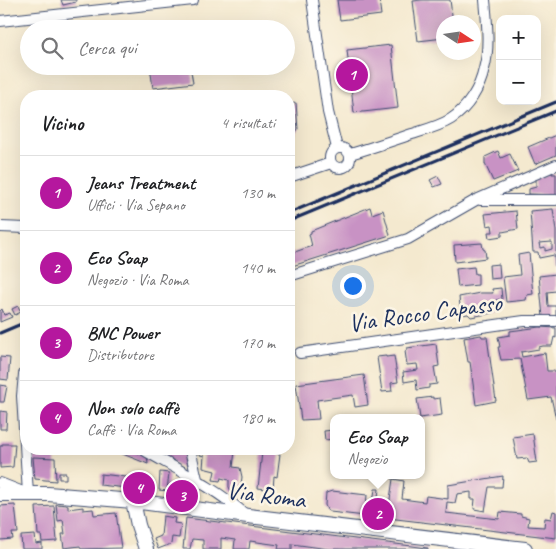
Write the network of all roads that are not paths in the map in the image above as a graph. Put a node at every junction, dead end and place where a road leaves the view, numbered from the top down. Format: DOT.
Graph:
graph roads {
  1 [pos="193,0"];
  2 [pos="312,0"];
  3 [pos="485,0"];
  4 [pos="0,21"];
  5 [pos="337,148"];
  6 [pos="350,154"];
  7 [pos="331,163"];
  8 [pos="556,164"];
  9 [pos="295,175"];
  10 [pos="476,200"];
  11 [pos="556,200"];
  12 [pos="0,227"];
  13 [pos="20,228"];
  14 [pos="295,274"];
  15 [pos="556,321"];
  16 [pos="300,353"];
  17 [pos="26,455"];
  18 [pos="153,455"];
  19 [pos="191,455"];
  20 [pos="197,479"];
  21 [pos="0,483"];
  22 [pos="0,494"];
  23 [pos="28,494"];
  24 [pos="133,501"];
  25 [pos="248,516"];
  26 [pos="146,549"];
  27 [pos="525,549"];
  1 -- 4 [label="street"];
  2 -- 5 [label="street"];
  3 -- 6 [label="street"];
  5 -- 6 [label="street"];
  5 -- 7 [label="street"];
  6 -- 7 [label="street"];
  7 -- 9 [label="street"];
  8 -- 10 [label="street"];
  10 -- 11 [label="street"];
  10 -- 14 [label="street"];
  12 -- 13 [label="street"];
  15 -- 16 [label="street, Via Rocco Capasso"];
  17 -- 23 [label="street"];
  18 -- 20 [label="street"];
  19 -- 20 [label="street"];
  20 -- 25 [label="street"];
  21 -- 23 [label="street"];
  22 -- 23 [label="street, Via Roma"];
  23 -- 24 [label="street, Via Roma"];
  24 -- 25 [label="street, Via Roma"];
  24 -- 26 [label="street"];
  25 -- 27 [label="street, Via Roma"];
}
